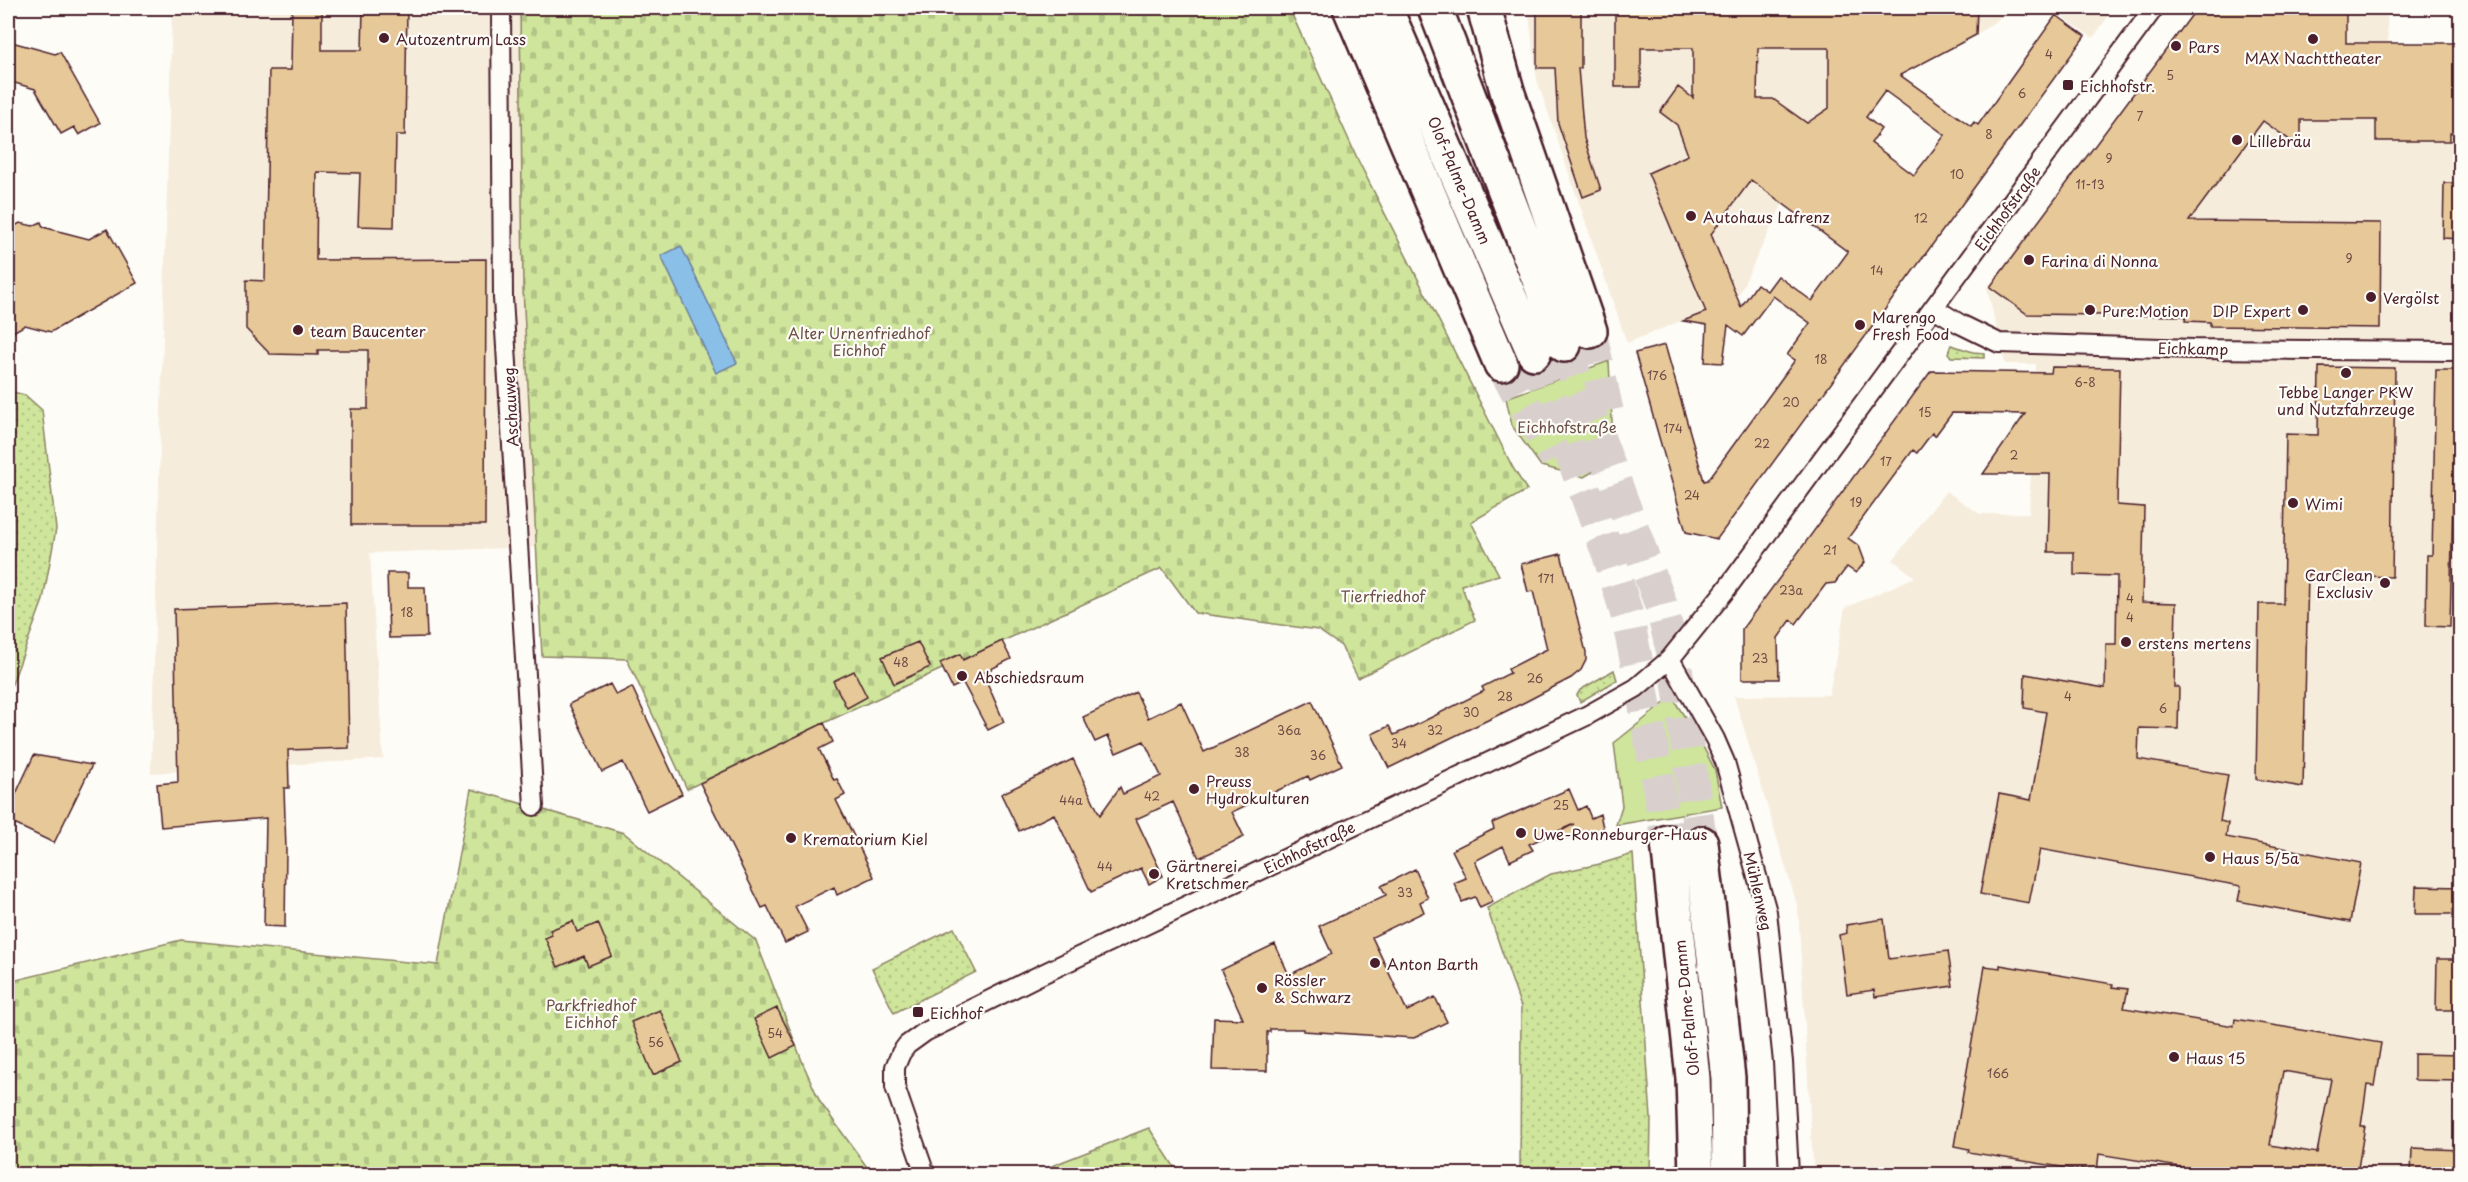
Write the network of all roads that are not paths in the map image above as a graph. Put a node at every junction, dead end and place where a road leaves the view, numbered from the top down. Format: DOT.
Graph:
graph roads {
  1 [pos="501,8"];
  2 [pos="1350,8"];
  3 [pos="1385,8"];
  4 [pos="1435,8"];
  5 [pos="2154,8"];
  6 [pos="1483,9"];
  7 [pos="1934,308"];
  8 [pos="1563,343"];
  9 [pos="2460,351"];
  10 [pos="1501,364"];
  11 [pos="1670,659"];
  12 [pos="534,806"];
  13 [pos="1668,842"];
  14 [pos="1701,843"];
  15 [pos="924,1168"];
  16 [pos="1696,1174"];
  17 [pos="1730,1174"];
  18 [pos="1790,1174"];
  1 -- 12 [label="street, Aschauweg"];
  2 -- 10 [label="highway"];
  3 -- 8 [label="highway, Olof-Palme-Damm"];
  4 -- 8 [label="highway"];
  5 -- 7 [label="street, Eichhofstraße"];
  6 -- 8 [label="highway"];
  7 -- 9 [label="street, Eichkamp"];
  7 -- 11 [label="street, Eichhofstraße"];
  11 -- 15 [label="street, Eichhofstraße"];
  11 -- 18 [label="street, Mühlenweg"];
  13 -- 16 [label="highway, Olof-Palme-Damm"];
  14 -- 17 [label="highway"];
}
